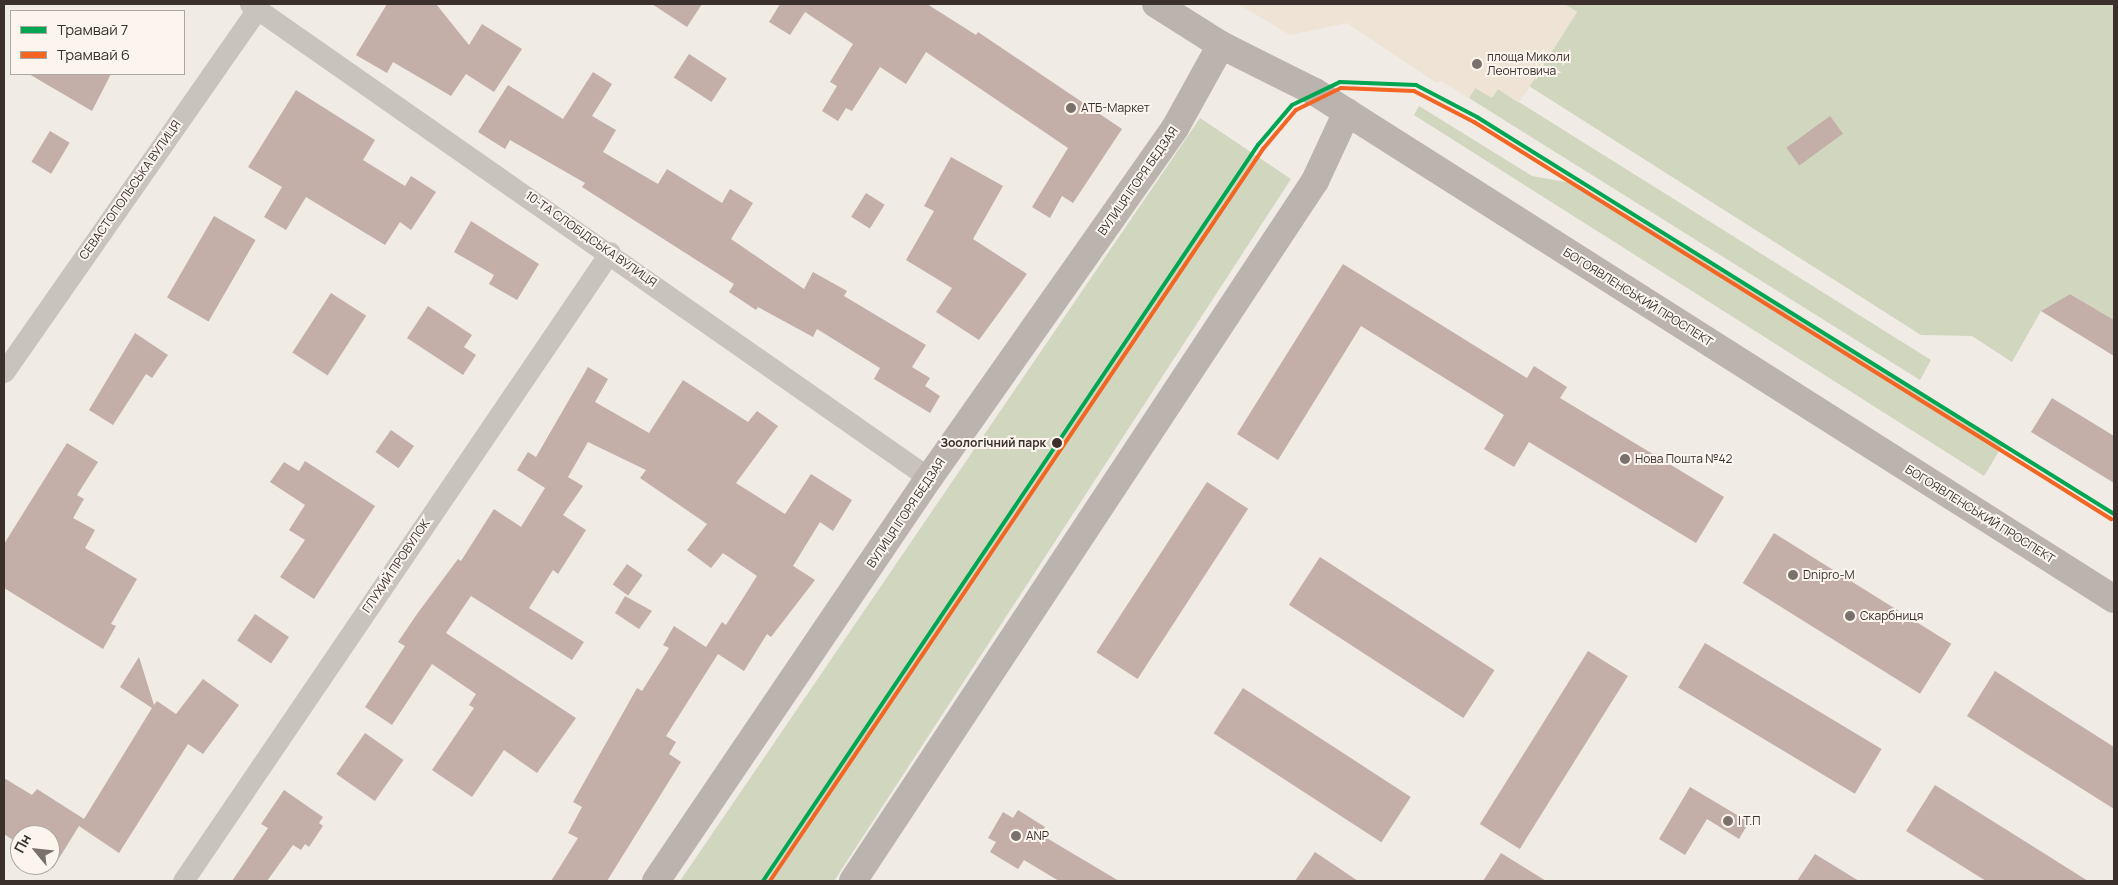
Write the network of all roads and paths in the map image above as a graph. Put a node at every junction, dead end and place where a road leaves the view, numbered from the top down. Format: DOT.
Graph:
graph roads {
  1 [pos="1156,4"];
  2 [pos="253,6"];
  3 [pos="1221,45"];
  4 [pos="1347,112"];
  5 [pos="610,252"];
  6 [pos="4,372"];
  7 [pos="929,478"];
  8 [pos="2114,599"];
  9 [pos="183,881"];
  10 [pos="656,881"];
  11 [pos="853,881"];
  1 -- 3 [label="street, БОГОЯВЛЕНСЬКИЙ ПРОСПЕКТ"];
  2 -- 5 [label="street, 10-ТА СЛОБІДСЬКА ВУЛИЦЯ"];
  2 -- 6 [label="street, СЕВАСТОПОЛЬСЬКА ВУЛИЦЯ"];
  3 -- 4 [label="street, БОГОЯВЛЕНСЬКИЙ ПРОСПЕКТ"];
  3 -- 7 [label="street, ВУЛИЦЯ ІГОРЯ БЕДЗАЯ"];
  4 -- 8 [label="street, БОГОЯВЛЕНСЬКИЙ ПРОСПЕКТ"];
  4 -- 11 [label="street"];
  5 -- 7 [label="street, 10-ТА СЛОБІДСЬКА ВУЛИЦЯ"];
  5 -- 9 [label="street, ГЛУХИЙ ПРОВУЛОК"];
  7 -- 10 [label="street, ВУЛИЦЯ ІГОРЯ БЕДЗАЯ"];
}
